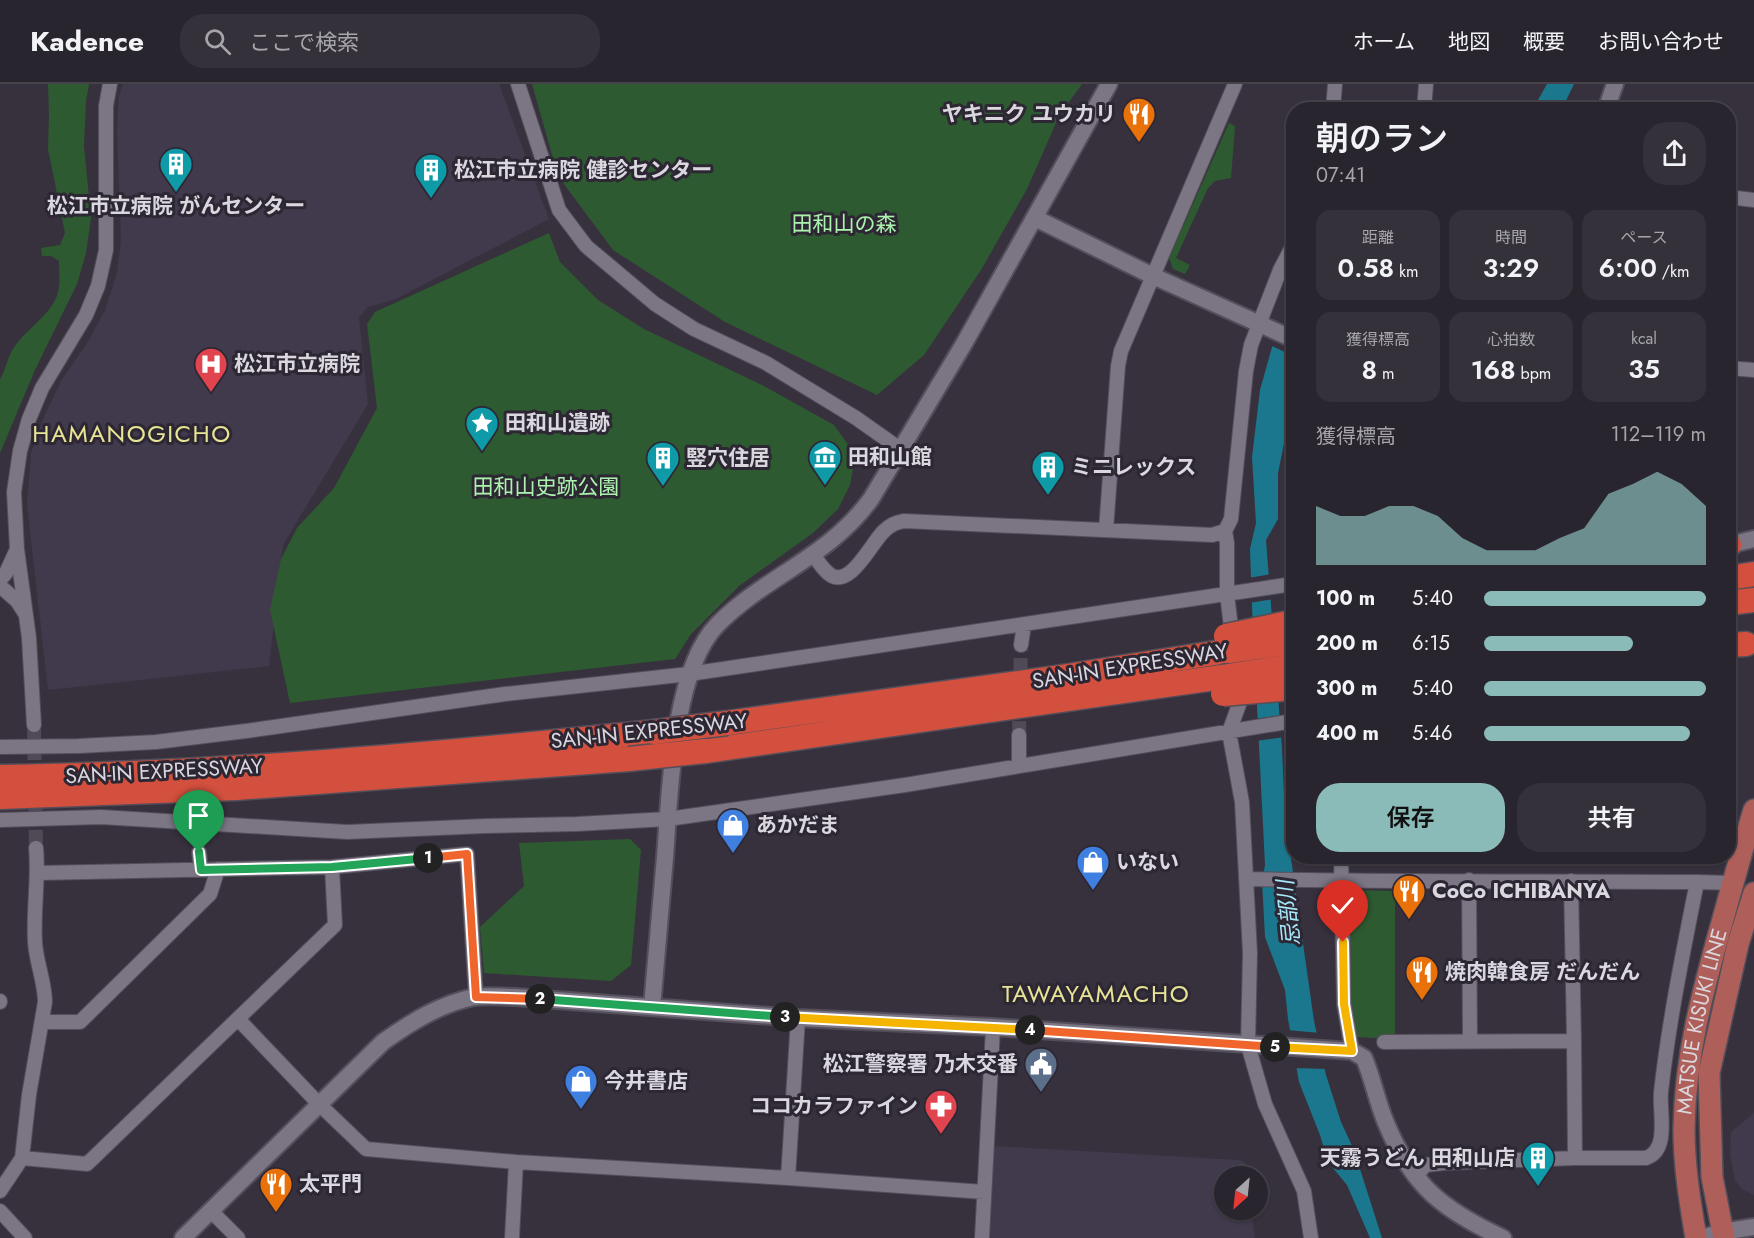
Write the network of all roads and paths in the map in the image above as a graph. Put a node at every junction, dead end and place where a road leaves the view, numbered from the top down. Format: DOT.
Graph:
graph roads {
  1 [pos="110,84"];
  2 [pos="518,84"];
  3 [pos="1109,84"];
  4 [pos="1235,84"];
  5 [pos="1335,84"];
  6 [pos="1426,84"];
  7 [pos="1616,84"];
  8 [pos="1334,102"];
  9 [pos="1425,102"];
  10 [pos="1609,102"];
  11 [pos="1736,198"];
  12 [pos="1754,200"];
  13 [pos="1035,218"];
  14 [pos="1286,258"];
  15 [pos="1153,276"];
  16 [pos="1264,325"];
  17 [pos="1286,336"];
  18 [pos="1736,369"];
  19 [pos="1754,370"];
  20 [pos="900,449"];
  21 [pos="1106,530"];
  22 [pos="1225,531"];
  23 [pos="1754,539"];
  24 [pos="1736,542"];
  25 [pos="17,549"];
  26 [pos="813,555"];
  27 [pos="1754,574"];
  28 [pos="1736,577"];
  29 [pos="22,579"];
  30 [pos="0,583"];
  31 [pos="1286,585"];
  32 [pos="1234,593"];
  33 [pos="1754,600"];
  34 [pos="1736,602"];
  35 [pos="27,616"];
  36 [pos="1286,624"];
  37 [pos="1024,625"];
  38 [pos="1286,642"];
  39 [pos="1227,644"];
  40 [pos="1021,645"];
  41 [pos="1286,668"];
  42 [pos="689,674"];
  43 [pos="1222,686"];
  44 [pos="1286,688"];
  45 [pos="1286,722"];
  46 [pos="33,725"];
  47 [pos="1230,732"];
  48 [pos="1019,735"];
  49 [pos="0,747"];
  50 [pos="1019,765"];
  51 [pos="0,777"];
  52 [pos="0,798"];
  53 [pos="1754,810"];
  54 [pos="668,819"];
  55 [pos="0,820"];
  56 [pos="36,848"];
  57 [pos="199,852"];
  58 [pos="1340,864"];
  59 [pos="332,867"];
  60 [pos="218,869"];
  61 [pos="201,870"];
  62 [pos="38,873"];
  63 [pos="1250,879"];
  64 [pos="1469,880"];
  65 [pos="1337,881"];
  66 [pos="1571,881"];
  67 [pos="1697,882"];
  68 [pos="1733,883"];
  69 [pos="1754,893"];
  70 [pos="476,997"];
  71 [pos="652,1007"];
  72 [pos="798,1018"];
  73 [pos="238,1019"];
  74 [pos="42,1022"];
  75 [pos="993,1028"];
  76 [pos="1574,1041"];
  77 [pos="1384,1042"];
  78 [pos="1470,1042"];
  79 [pos="1248,1045"];
  80 [pos="1346,1050"];
  81 [pos="320,1105"];
  82 [pos="22,1158"];
  83 [pos="1575,1158"];
  84 [pos="516,1162"];
  85 [pos="1415,1176"];
  86 [pos="788,1178"];
  87 [pos="0,1191"];
  88 [pos="984,1192"];
  89 [pos="0,1211"];
  90 [pos="211,1211"];
  91 [pos="1754,1227"];
  92 [pos="1716,1236"];
  93 [pos="25,1238"];
  94 [pos="183,1238"];
  95 [pos="238,1238"];
  96 [pos="512,1238"];
  97 [pos="982,1238"];
  98 [pos="1311,1238"];
  99 [pos="1503,1238"];
  100 [pos="1696,1238"];
  1 -- 25 [label="street"];
  2 -- 20 [label="street"];
  3 -- 13 [label="street"];
  4 -- 15 [label="street"];
  5 -- 8 [label="street"];
  6 -- 9 [label="street"];
  7 -- 10 [label="street"];
  11 -- 12 [label="street"];
  13 -- 15 [label="street"];
  13 -- 20 [label="street"];
  14 -- 16 [label="street"];
  15 -- 16 [label="street"];
  15 -- 21 [label="street"];
  16 -- 17 [label="street"];
  16 -- 22 [label="street"];
  18 -- 19 [label="street"];
  20 -- 26 [label="street"];
  21 -- 22 [label="street"];
  21 -- 26 [label="street"];
  22 -- 32 [label="street"];
  23 -- 24 [label="street"];
  25 -- 29 [label="street"];
  25 -- 30 [label="street"];
  26 -- 42 [label="street"];
  27 -- 28 [label="highway"];
  29 -- 30 [label="street"];
  29 -- 35 [label="street"];
  30 -- 35 [label="street"];
  31 -- 32 [label="street"];
  32 -- 37 [label="street"];
  32 -- 47 [label="street"];
  33 -- 34 [label="highway"];
  35 -- 46 [label="street"];
  36 -- 39 [label="highway, bridge"];
  37 -- 40 [label="street"];
  37 -- 42 [label="street"];
  38 -- 39 [label="highway, SAN-IN EXPRESSWAY, bridge"];
  39 -- 51 [label="highway, SAN-IN EXPRESSWAY, bridge"];
  41 -- 43 [label="highway, SAN-IN EXPRESSWAY, bridge"];
  42 -- 49 [label="street"];
  42 -- 54 [label="street"];
  43 -- 44 [label="highway, bridge"];
  43 -- 52 [label="highway, SAN-IN EXPRESSWAY, bridge"];
  45 -- 47 [label="street"];
  47 -- 50 [label="street"];
  47 -- 63 [label="street"];
  48 -- 50 [label="street"];
  50 -- 54 [label="street"];
  53 -- 68 [label="main road, MATSUE KISUKI LINE"];
  54 -- 55 [label="street"];
  54 -- 71 [label="street"];
  56 -- 62 [label="street"];
  57 -- 61 [label="street"];
  58 -- 65 [label="street"];
  59 -- 60 [label="street"];
  59 -- 70 [label="street"];
  59 -- 73 [label="street"];
  60 -- 61 [label="street"];
  60 -- 74 [label="street"];
  61 -- 62 [label="street"];
  62 -- 74 [label="street"];
  63 -- 65 [label="street"];
  63 -- 79 [label="street"];
  64 -- 65 [label="street"];
  64 -- 66 [label="street"];
  64 -- 78 [label="street"];
  65 -- 80 [label="street"];
  66 -- 67 [label="street"];
  66 -- 76 [label="street"];
  67 -- 68 [label="street"];
  67 -- 83 [label="street"];
  68 -- 100 [label="main road, MATSUE KISUKI LINE"];
  69 -- 92 [label="main road, MATSUE KISUKI LINE"];
  70 -- 71 [label="street"];
  70 -- 81 [label="street"];
  71 -- 72 [label="street"];
  72 -- 75 [label="street"];
  72 -- 86 [label="street"];
  73 -- 81 [label="street"];
  73 -- 82 [label="street"];
  74 -- 82 [label="street"];
  75 -- 79 [label="street"];
  75 -- 88 [label="street"];
  76 -- 78 [label="street"];
  76 -- 83 [label="street"];
  77 -- 78 [label="street"];
  79 -- 80 [label="street"];
  79 -- 98 [label="street"];
  80 -- 85 [label="street"];
  81 -- 84 [label="street"];
  81 -- 90 [label="street"];
  82 -- 87 [label="street"];
  83 -- 85 [label="street"];
  84 -- 86 [label="street"];
  84 -- 96 [label="street"];
  85 -- 99 [label="street"];
  86 -- 88 [label="street"];
  88 -- 97 [label="street"];
  89 -- 93 [label="street"];
  90 -- 94 [label="street"];
  90 -- 95 [label="street"];
  91 -- 92 [label="street"];
}
